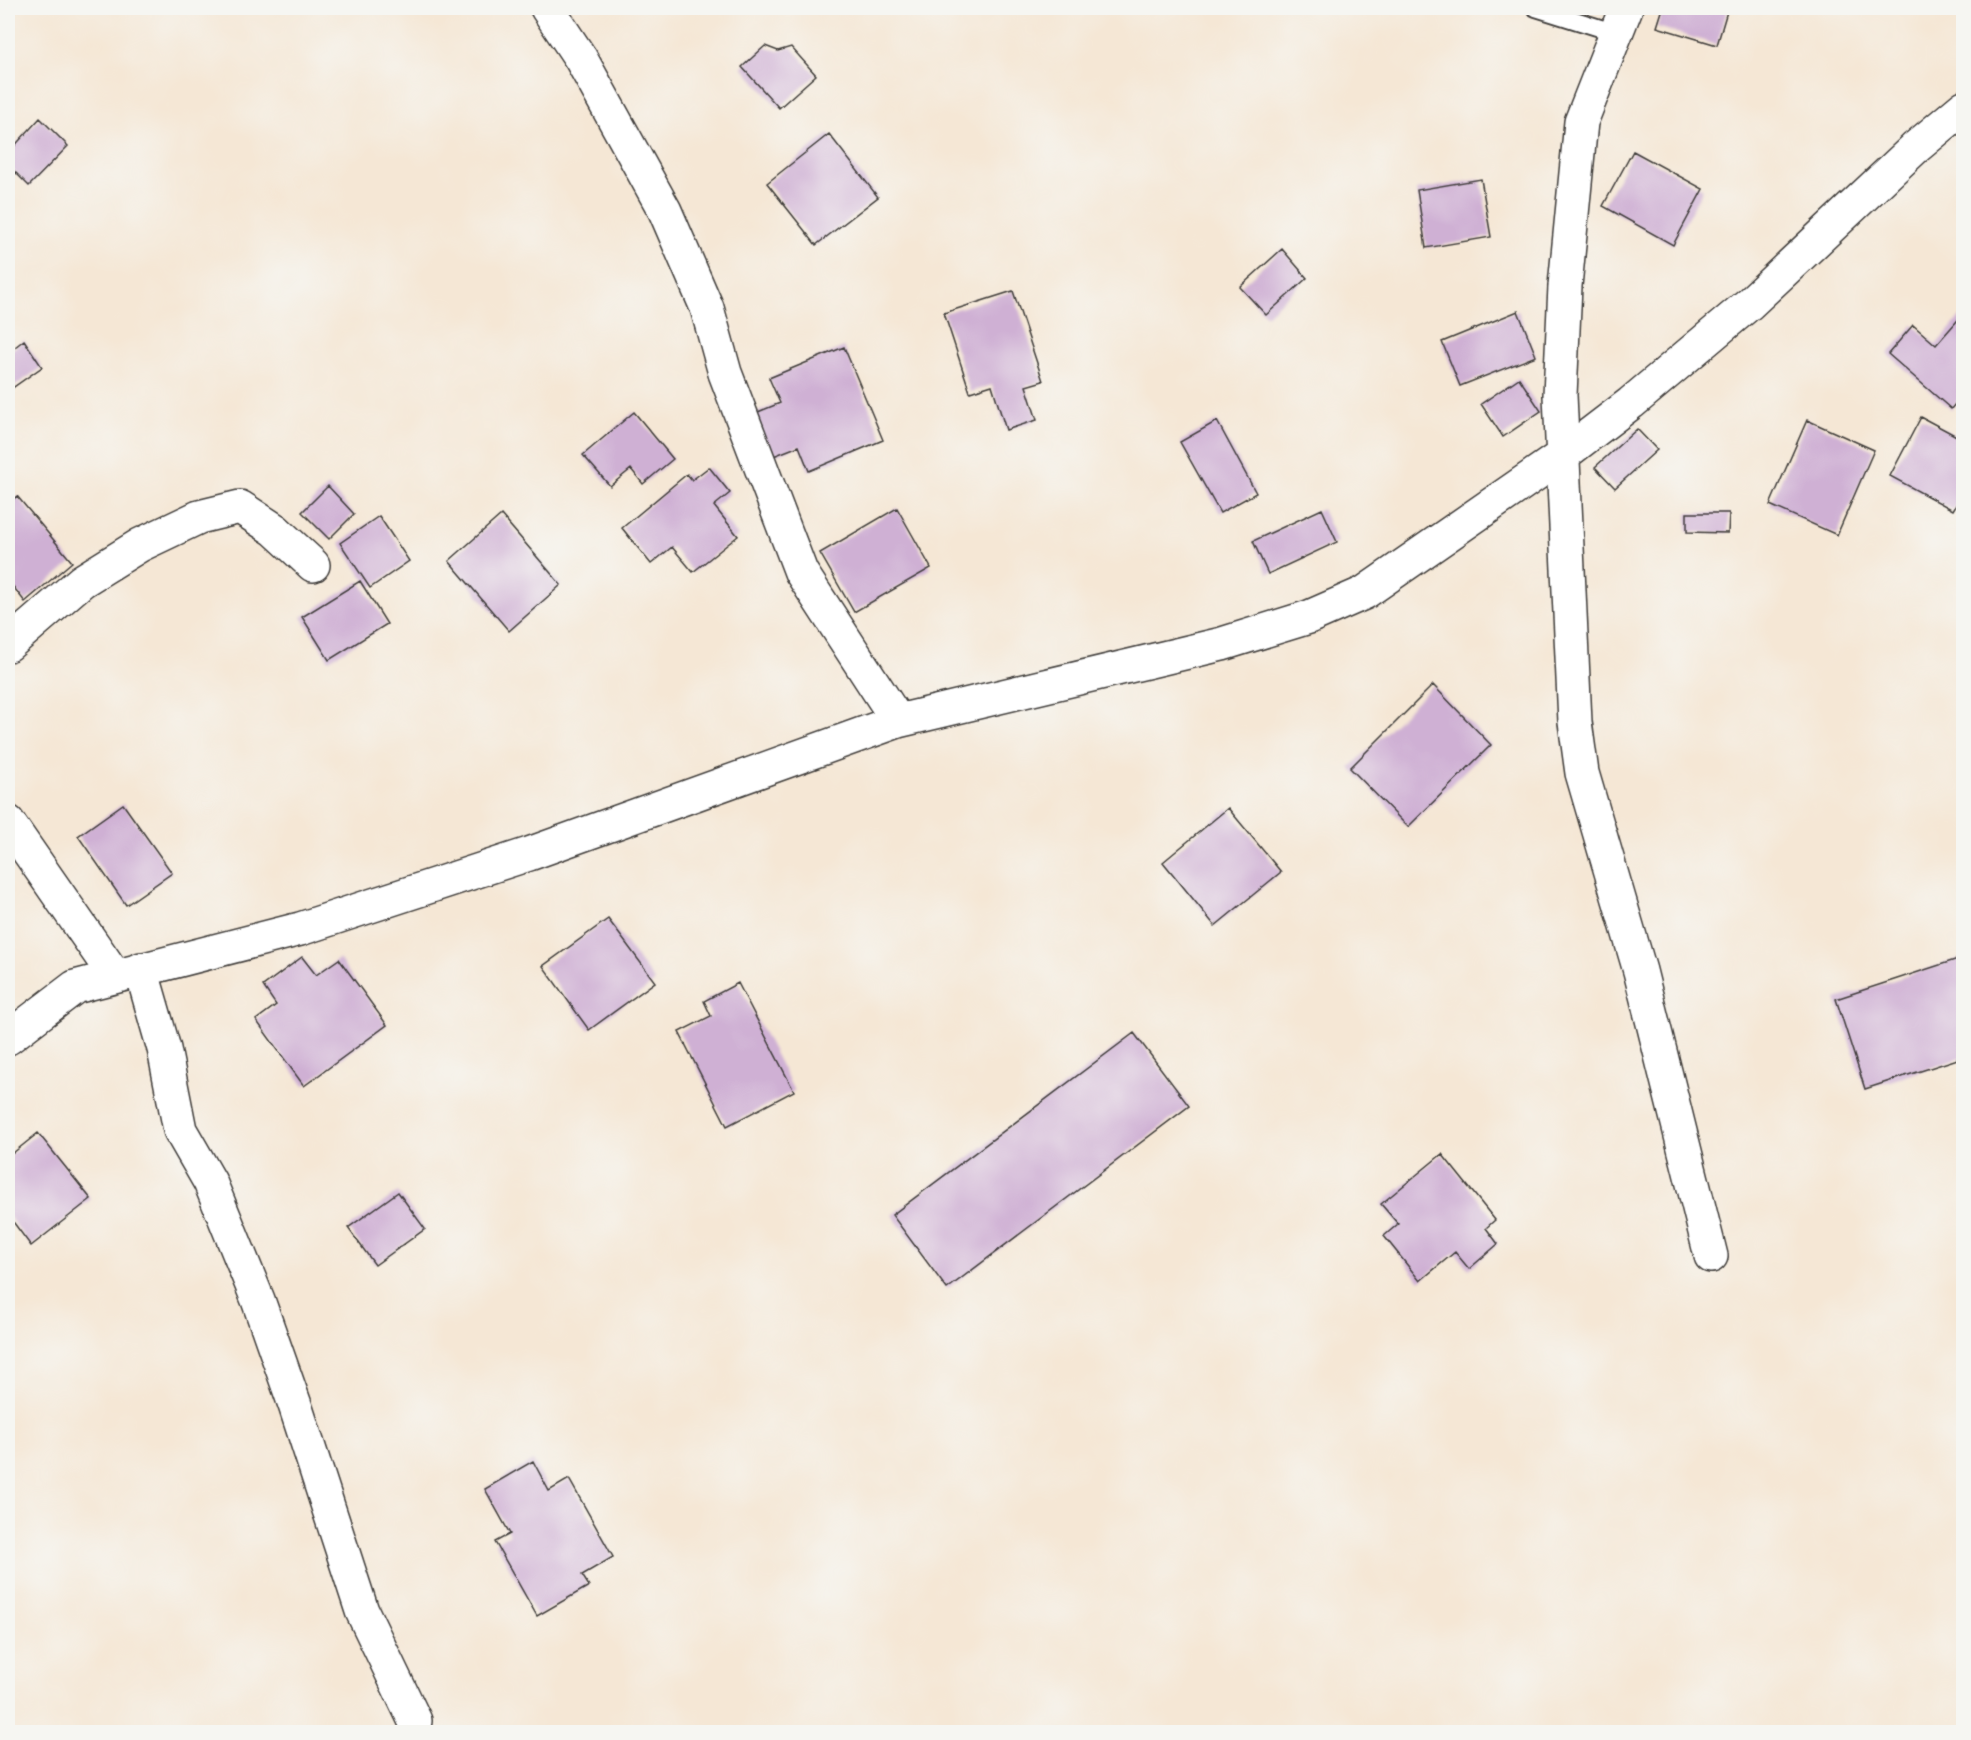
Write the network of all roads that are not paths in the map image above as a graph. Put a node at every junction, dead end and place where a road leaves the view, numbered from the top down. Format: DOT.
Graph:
graph roads {
  1 [pos="547,8"];
  2 [pos="1536,8"];
  3 [pos="1621,20"];
  4 [pos="1964,107"];
  5 [pos="1563,455"];
  6 [pos="313,565"];
  7 [pos="8,645"];
  8 [pos="898,721"];
  9 [pos="8,822"];
  10 [pos="128,972"];
  11 [pos="8,1038"];
  12 [pos="1711,1256"];
  13 [pos="415,1721"];
  1 -- 8 [label="street"];
  2 -- 3 [label="lane"];
  3 -- 5 [label="street"];
  4 -- 5 [label="street"];
  5 -- 8 [label="street"];
  5 -- 12 [label="street"];
  6 -- 7 [label="street"];
  8 -- 10 [label="street"];
  9 -- 10 [label="street"];
  10 -- 11 [label="street"];
  10 -- 13 [label="street"];
}
